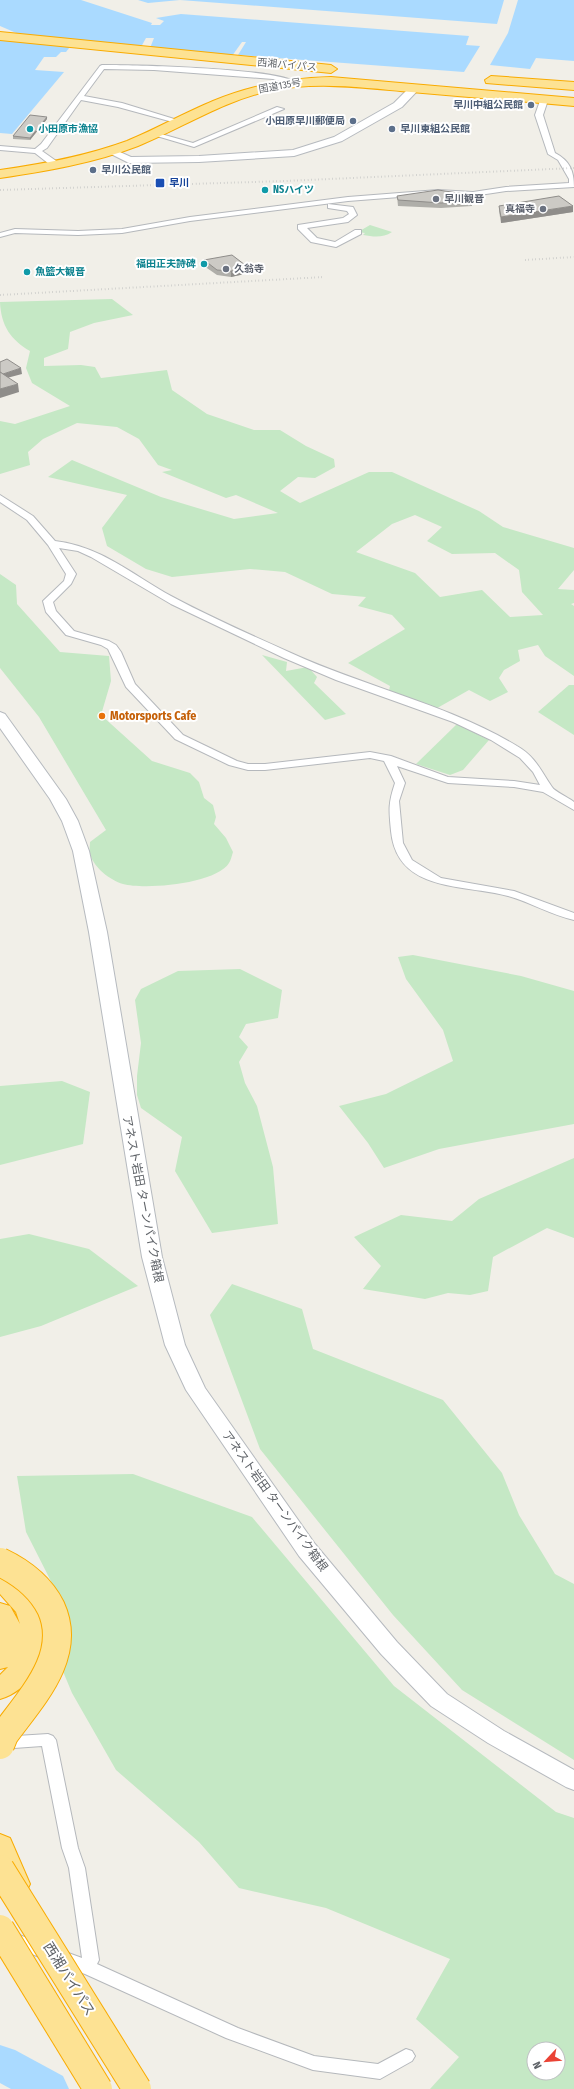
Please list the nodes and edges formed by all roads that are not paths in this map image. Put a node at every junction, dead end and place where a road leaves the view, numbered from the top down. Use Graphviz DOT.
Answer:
graph roads {
  1 [pos="0,37"];
  2 [pos="422,76"];
  3 [pos="475,80"];
  4 [pos="293,83"];
  5 [pos="574,87"];
  6 [pos="415,88"];
  7 [pos="81,98"];
  8 [pos="544,100"];
  9 [pos="574,102"];
  10 [pos="280,109"];
  11 [pos="180,122"];
  12 [pos="154,134"];
  13 [pos="194,145"];
  14 [pos="0,148"];
  15 [pos="37,151"];
  16 [pos="111,151"];
  17 [pos="195,159"];
  18 [pos="56,165"];
  19 [pos="0,174"];
  20 [pos="574,185"];
  21 [pos="262,209"];
  22 [pos="0,224"];
  23 [pos="15,231"];
  24 [pos="358,232"];
  25 [pos="0,235"];
  26 [pos="0,498"];
  27 [pos="52,544"];
  28 [pos="0,717"];
  29 [pos="387,758"];
  30 [pos="547,789"];
  31 [pos="574,807"];
  32 [pos="574,917"];
  33 [pos="0,1562"];
  34 [pos="0,1580"];
  35 [pos="0,1613"];
  36 [pos="12,1654"];
  37 [pos="0,1689"];
  38 [pos="0,1744"];
  39 [pos="574,1781"];
  40 [pos="0,1846"];
  41 [pos="0,1869"];
  42 [pos="24,1905"];
  43 [pos="0,1929"];
  44 [pos="0,1936"];
  45 [pos="85,1966"];
  46 [pos="406,2056"];
  47 [pos="98,2089"];
  48 [pos="137,2089"];
  1 -- 2 [label="highway, 西湘バイパス"];
  1 -- 5 [label="highway, 西湘バイパス"];
  3 -- 5 [label="highway, 西湘バイパス"];
  4 -- 6 [label="highway, 国道135号"];
  4 -- 7 [label="street"];
  4 -- 11 [label="highway, 国道135号"];
  6 -- 8 [label="highway, 国道135号"];
  6 -- 17 [label="street"];
  7 -- 11 [label="street"];
  7 -- 15 [label="street"];
  8 -- 9 [label="highway, 国道135号"];
  8 -- 20 [label="street"];
  10 -- 13 [label="street"];
  11 -- 12 [label="highway, 国道135号"];
  12 -- 13 [label="street"];
  12 -- 16 [label="highway, 国道135号"];
  13 -- 17 [label="street"];
  14 -- 15 [label="street"];
  15 -- 18 [label="street"];
  16 -- 17 [label="street"];
  16 -- 18 [label="highway, 国道135号"];
  18 -- 19 [label="highway, 国道135号"];
  20 -- 21 [label="street"];
  21 -- 23 [label="street"];
  21 -- 24 [label="street"];
  22 -- 23 [label="street"];
  23 -- 25 [label="street"];
  26 -- 27 [label="street"];
  27 -- 29 [label="street"];
  27 -- 30 [label="street"];
  28 -- 39 [label="street, アネスト岩田 ターンパイク箱根"];
  29 -- 30 [label="street"];
  29 -- 32 [label="street"];
  30 -- 31 [label="street"];
  33 -- 38 [label="highway, bridge"];
  34 -- 36 [label="highway"];
  35 -- 36 [label="highway"];
  36 -- 37 [label="highway"];
  38 -- 45 [label="street"];
  40 -- 42 [label="highway"];
  41 -- 42 [label="highway, 西湘バイパス, bridge"];
  42 -- 48 [label="highway, 西湘バイパス, bridge"];
  43 -- 47 [label="highway, bridge"];
  44 -- 45 [label="street"];
  45 -- 46 [label="street"];
}
